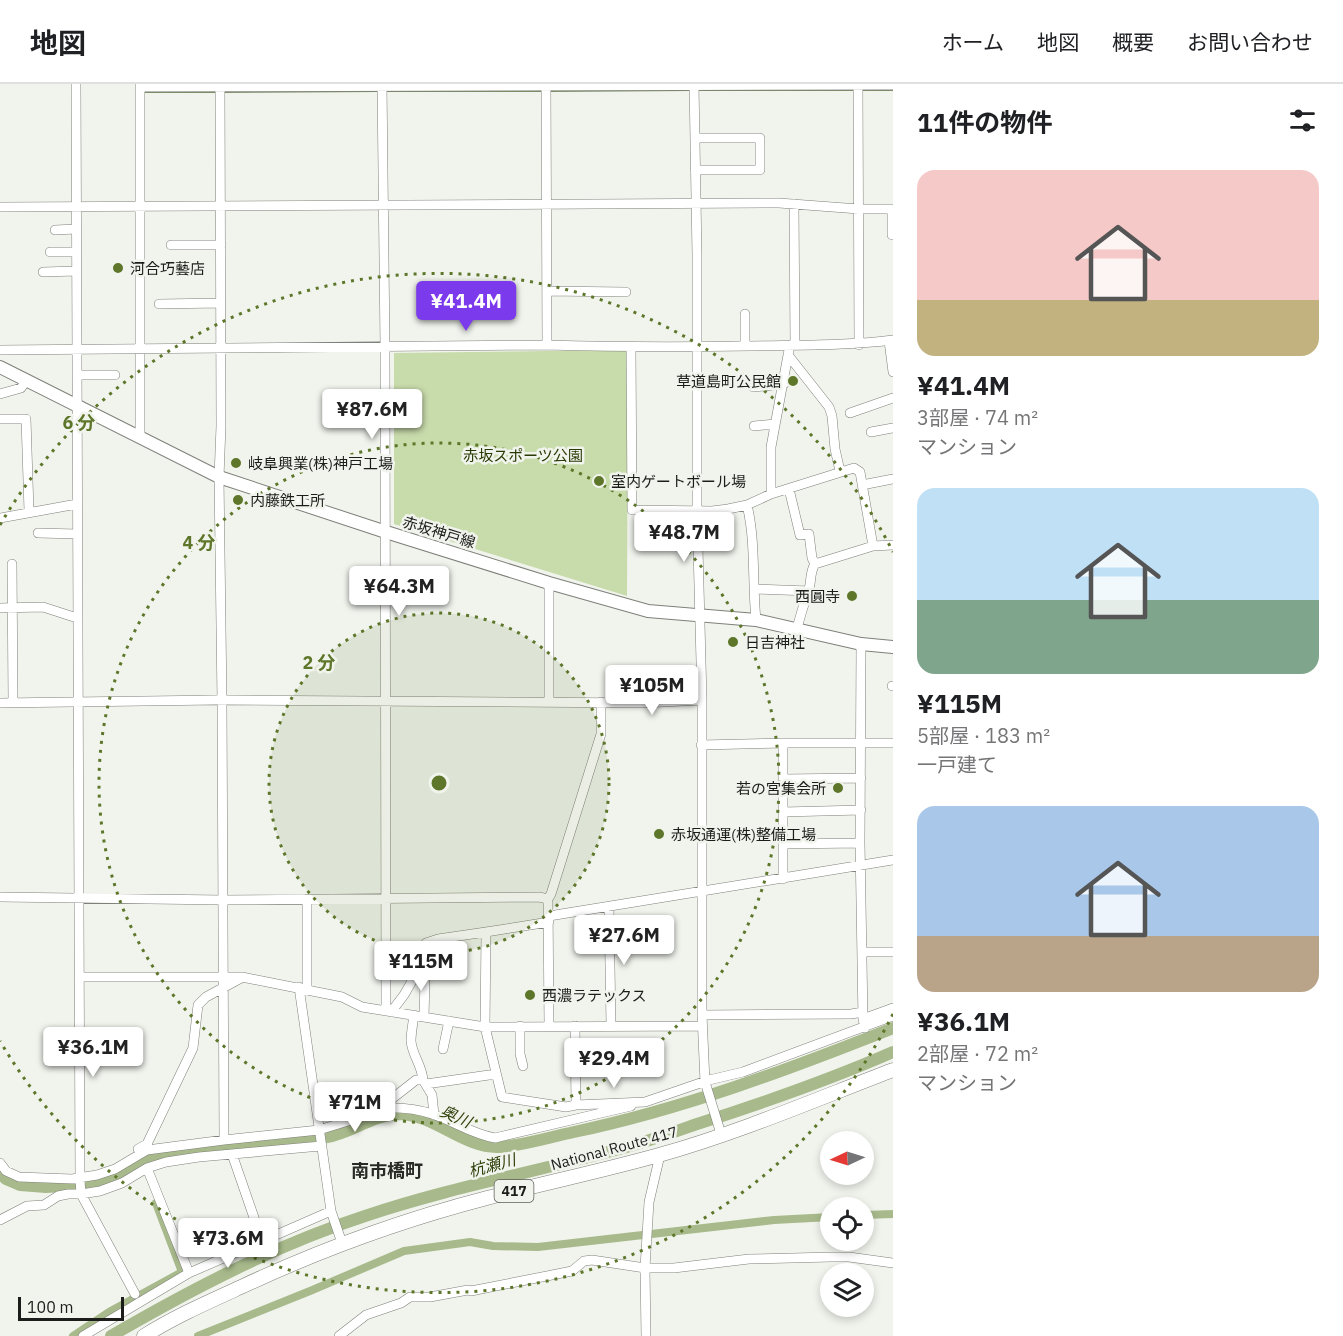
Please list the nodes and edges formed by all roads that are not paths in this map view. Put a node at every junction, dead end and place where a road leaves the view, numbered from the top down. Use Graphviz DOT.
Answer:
graph roads {
  1 [pos="76,84"];
  2 [pos="893,85"];
  3 [pos="140,86"];
  4 [pos="220,88"];
  5 [pos="382,88"];
  6 [pos="546,88"];
  7 [pos="695,88"];
  8 [pos="858,88"];
  9 [pos="695,138"];
  10 [pos="695,170"];
  11 [pos="696,203"];
  12 [pos="547,204"];
  13 [pos="794,204"];
  14 [pos="75,206"];
  15 [pos="140,206"];
  16 [pos="220,206"];
  17 [pos="383,206"];
  18 [pos="0,207"];
  19 [pos="859,209"];
  20 [pos="892,209"];
  21 [pos="76,229"];
  22 [pos="55,230"];
  23 [pos="892,235"];
  24 [pos="171,245"];
  25 [pos="220,245"];
  26 [pos="50,252"];
  27 [pos="76,252"];
  28 [pos="76,271"];
  29 [pos="43,272"];
  30 [pos="548,291"];
  31 [pos="626,292"];
  32 [pos="220,303"];
  33 [pos="159,304"];
  34 [pos="745,314"];
  35 [pos="891,340"];
  36 [pos="548,345"];
  37 [pos="859,345"];
  38 [pos="697,346"];
  39 [pos="745,346"];
  40 [pos="385,347"];
  41 [pos="631,347"];
  42 [pos="76,348"];
  43 [pos="140,348"];
  44 [pos="220,348"];
  45 [pos="791,349"];
  46 [pos="0,350"];
  47 [pos="0,367"];
  48 [pos="893,372"];
  49 [pos="77,375"];
  50 [pos="115,375"];
  51 [pos="26,381"];
  52 [pos="784,384"];
  53 [pos="753,387"];
  54 [pos="0,394"];
  55 [pos="893,398"];
  56 [pos="77,406"];
  57 [pos="850,413"];
  58 [pos="0,419"];
  59 [pos="775,424"];
  60 [pos="754,426"];
  61 [pos="893,428"];
  62 [pos="871,432"];
  63 [pos="140,438"];
  64 [pos="840,471"];
  65 [pos="219,477"];
  66 [pos="893,479"];
  67 [pos="862,485"];
  68 [pos="789,489"];
  69 [pos="771,495"];
  70 [pos="77,504"];
  71 [pos="747,505"];
  72 [pos="697,510"];
  73 [pos="29,511"];
  74 [pos="0,518"];
  75 [pos="386,532"];
  76 [pos="38,534"];
  77 [pos="77,534"];
  78 [pos="893,545"];
  79 [pos="873,546"];
  80 [pos="12,564"];
  81 [pos="815,564"];
  82 [pos="549,583"];
  83 [pos="753,589"];
  84 [pos="809,591"];
  85 [pos="0,608"];
  86 [pos="12,608"];
  87 [pos="699,616"];
  88 [pos="77,618"];
  89 [pos="756,620"];
  90 [pos="797,629"];
  91 [pos="861,644"];
  92 [pos="893,647"];
  93 [pos="702,700"];
  94 [pos="222,701"];
  95 [pos="79,702"];
  96 [pos="386,702"];
  97 [pos="549,702"];
  98 [pos="601,702"];
  99 [pos="0,703"];
  100 [pos="13,703"];
  101 [pos="783,743"];
  102 [pos="860,743"];
  103 [pos="893,743"];
  104 [pos="701,746"];
  105 [pos="783,778"];
  106 [pos="861,778"];
  107 [pos="861,810"];
  108 [pos="783,812"];
  109 [pos="860,843"];
  110 [pos="783,844"];
  111 [pos="893,860"];
  112 [pos="861,866"];
  113 [pos="783,879"];
  114 [pos="702,892"];
  115 [pos="0,897"];
  116 [pos="79,898"];
  117 [pos="387,898"];
  118 [pos="307,899"];
  119 [pos="548,899"];
  120 [pos="223,900"];
  121 [pos="609,907"];
  122 [pos="549,919"];
  123 [pos="486,932"];
  124 [pos="610,937"];
  125 [pos="644,938"];
  126 [pos="862,952"];
  127 [pos="893,952"];
  128 [pos="426,957"];
  129 [pos="79,977"];
  130 [pos="222,977"];
  131 [pos="242,977"];
  132 [pos="223,988"];
  133 [pos="303,988"];
  134 [pos="893,1008"];
  135 [pos="389,1011"];
  136 [pos="702,1015"];
  137 [pos="419,1016"];
  138 [pos="893,1016"];
  139 [pos="864,1019"];
  140 [pos="449,1021"];
  141 [pos="611,1025"];
  142 [pos="520,1026"];
  143 [pos="549,1026"];
  144 [pos="575,1026"];
  145 [pos="702,1026"];
  146 [pos="485,1027"];
  147 [pos="443,1049"];
  148 [pos="523,1066"];
  149 [pos="893,1070"];
  150 [pos="496,1074"];
  151 [pos="425,1082"];
  152 [pos="708,1095"];
  153 [pos="645,1102"];
  154 [pos="576,1105"];
  155 [pos="380,1108"];
  156 [pos="434,1115"];
  157 [pos="319,1131"];
  158 [pos="720,1131"];
  159 [pos="224,1140"];
  160 [pos="321,1146"];
  161 [pos="232,1154"];
  162 [pos="660,1155"];
  163 [pos="136,1156"];
  164 [pos="0,1163"];
  165 [pos="147,1168"];
  166 [pos="80,1179"];
  167 [pos="81,1194"];
  168 [pos="331,1213"];
  169 [pos="0,1220"];
  170 [pos="259,1232"];
  171 [pos="342,1241"];
  172 [pos="893,1263"];
  173 [pos="645,1268"];
  174 [pos="189,1273"];
  175 [pos="135,1294"];
  176 [pos="83,1336"];
  177 [pos="144,1336"];
  178 [pos="339,1336"];
  179 [pos="646,1336"];
  1 -- 14 [label="street"];
  2 -- 8 [label="street"];
  3 -- 4 [label="street"];
  3 -- 15 [label="street"];
  4 -- 5 [label="street"];
  4 -- 16 [label="street"];
  5 -- 6 [label="street"];
  5 -- 17 [label="street"];
  6 -- 7 [label="street"];
  6 -- 12 [label="street"];
  7 -- 8 [label="street"];
  7 -- 9 [label="street"];
  8 -- 19 [label="street"];
  9 -- 10 [label="street"];
  9 -- 10 [label="street"];
  10 -- 11 [label="street"];
  11 -- 12 [label="street"];
  11 -- 13 [label="street"];
  11 -- 38 [label="street"];
  12 -- 17 [label="street"];
  12 -- 30 [label="street"];
  13 -- 19 [label="street"];
  13 -- 45 [label="street"];
  14 -- 15 [label="street"];
  14 -- 18 [label="street"];
  14 -- 21 [label="street"];
  15 -- 16 [label="street"];
  15 -- 43 [label="street"];
  16 -- 17 [label="street"];
  16 -- 25 [label="street"];
  17 -- 40 [label="street"];
  19 -- 20 [label="street"];
  19 -- 37 [label="street"];
  20 -- 23 [label="street"];
  21 -- 22 [label="street"];
  21 -- 27 [label="street"];
  24 -- 25 [label="street"];
  25 -- 32 [label="street"];
  26 -- 27 [label="street"];
  27 -- 28 [label="street"];
  28 -- 29 [label="street"];
  28 -- 42 [label="street"];
  30 -- 31 [label="street"];
  30 -- 36 [label="street"];
  32 -- 33 [label="street"];
  32 -- 44 [label="street"];
  34 -- 39 [label="street"];
  35 -- 37 [label="street"];
  35 -- 48 [label="street"];
  36 -- 40 [label="street"];
  36 -- 41 [label="street"];
  37 -- 45 [label="street"];
  38 -- 39 [label="street"];
  38 -- 41 [label="street"];
  38 -- 72 [label="street"];
  39 -- 45 [label="street"];
  40 -- 44 [label="street"];
  40 -- 75 [label="street"];
  41 -- 72 [label="street"];
  42 -- 43 [label="street"];
  42 -- 46 [label="street"];
  42 -- 49 [label="street"];
  43 -- 44 [label="street"];
  43 -- 63 [label="street"];
  44 -- 65 [label="street"];
  45 -- 52 [label="street"];
  45 -- 64 [label="street"];
  47 -- 51 [label="main road, 赤坂神戸線"];
  49 -- 50 [label="street"];
  49 -- 56 [label="street"];
  51 -- 54 [label="street"];
  51 -- 56 [label="main road, 赤坂神戸線"];
  52 -- 53 [label="street"];
  52 -- 59 [label="street"];
  55 -- 57 [label="street"];
  56 -- 63 [label="main road, 赤坂神戸線"];
  56 -- 70 [label="street"];
  58 -- 73 [label="street"];
  59 -- 60 [label="street"];
  59 -- 69 [label="street"];
  61 -- 62 [label="street"];
  63 -- 65 [label="main road, 赤坂神戸線"];
  64 -- 67 [label="street"];
  64 -- 68 [label="street"];
  65 -- 75 [label="main road, 赤坂神戸線"];
  65 -- 94 [label="street"];
  66 -- 67 [label="street"];
  67 -- 79 [label="street"];
  68 -- 69 [label="street"];
  68 -- 81 [label="street"];
  69 -- 71 [label="street"];
  70 -- 73 [label="street"];
  70 -- 77 [label="street"];
  71 -- 72 [label="street"];
  71 -- 83 [label="street"];
  72 -- 87 [label="street"];
  73 -- 74 [label="street"];
  75 -- 82 [label="main road, 赤坂神戸線"];
  75 -- 96 [label="street"];
  76 -- 77 [label="street"];
  77 -- 88 [label="street"];
  78 -- 79 [label="street"];
  79 -- 81 [label="street"];
  80 -- 86 [label="street"];
  81 -- 84 [label="street"];
  82 -- 87 [label="main road, 赤坂神戸線"];
  82 -- 97 [label="street"];
  83 -- 84 [label="street"];
  83 -- 89 [label="street"];
  84 -- 90 [label="street"];
  85 -- 86 [label="street"];
  86 -- 88 [label="street"];
  86 -- 100 [label="street"];
  87 -- 89 [label="main road, 赤坂神戸線"];
  87 -- 93 [label="street"];
  88 -- 95 [label="street"];
  89 -- 90 [label="main road, 赤坂神戸線"];
  90 -- 91 [label="main road, 赤坂神戸線"];
  91 -- 92 [label="main road, 赤坂神戸線"];
  91 -- 102 [label="street"];
  93 -- 98 [label="street"];
  93 -- 104 [label="street"];
  94 -- 95 [label="street"];
  94 -- 96 [label="street"];
  94 -- 120 [label="street"];
  95 -- 100 [label="street"];
  95 -- 116 [label="street"];
  96 -- 97 [label="street"];
  96 -- 117 [label="street"];
  97 -- 98 [label="street"];
  98 -- 119 [label="street"];
  99 -- 100 [label="street"];
  101 -- 102 [label="street"];
  101 -- 104 [label="street"];
  101 -- 105 [label="street"];
  102 -- 103 [label="street"];
  102 -- 106 [label="street"];
  104 -- 114 [label="street"];
  105 -- 106 [label="street"];
  105 -- 108 [label="street"];
  106 -- 107 [label="street"];
  107 -- 108 [label="street"];
  107 -- 109 [label="street"];
  108 -- 110 [label="street"];
  109 -- 110 [label="street"];
  109 -- 112 [label="street"];
  110 -- 113 [label="street"];
  111 -- 112 [label="street"];
  112 -- 113 [label="street"];
  112 -- 126 [label="street"];
  113 -- 114 [label="street"];
  114 -- 121 [label="street"];
  114 -- 136 [label="street"];
  115 -- 116 [label="street"];
  116 -- 120 [label="street"];
  116 -- 129 [label="street"];
  117 -- 118 [label="street"];
  117 -- 119 [label="street"];
  117 -- 135 [label="street"];
  118 -- 120 [label="street"];
  118 -- 133 [label="street"];
  119 -- 122 [label="street"];
  120 -- 130 [label="street"];
  121 -- 122 [label="street"];
  121 -- 124 [label="street"];
  122 -- 123 [label="street"];
  122 -- 143 [label="street"];
  123 -- 128 [label="street"];
  123 -- 146 [label="street"];
  124 -- 125 [label="street"];
  124 -- 141 [label="street"];
  126 -- 127 [label="street"];
  126 -- 139 [label="street"];
  128 -- 135 [label="street"];
  128 -- 137 [label="street"];
  129 -- 130 [label="street"];
  129 -- 166 [label="street"];
  130 -- 131 [label="street"];
  130 -- 132 [label="street"];
  131 -- 132 [label="street"];
  131 -- 133 [label="street"];
  132 -- 159 [label="street"];
  132 -- 163 [label="street"];
  133 -- 135 [label="street"];
  133 -- 157 [label="street"];
  134 -- 139 [label="street"];
  135 -- 137 [label="street"];
  136 -- 139 [label="street"];
  136 -- 145 [label="street"];
  137 -- 140 [label="street"];
  137 -- 151 [label="street"];
  138 -- 139 [label="street"];
  139 -- 152 [label="street"];
  140 -- 146 [label="street"];
  140 -- 147 [label="street"];
  141 -- 144 [label="street"];
  141 -- 145 [label="street"];
  142 -- 143 [label="street"];
  142 -- 146 [label="street"];
  142 -- 148 [label="street"];
  143 -- 144 [label="street"];
  144 -- 154 [label="street"];
  145 -- 152 [label="street"];
  146 -- 150 [label="street"];
  149 -- 158 [label="highway, National Route 417 / 417"];
  150 -- 151 [label="street"];
  150 -- 154 [label="street"];
  151 -- 155 [label="street"];
  151 -- 156 [label="street"];
  152 -- 153 [label="street"];
  152 -- 158 [label="street"];
  153 -- 154 [label="street"];
  153 -- 156 [label="street"];
  155 -- 156 [label="street"];
  155 -- 157 [label="street"];
  157 -- 159 [label="street"];
  157 -- 160 [label="street"];
  158 -- 162 [label="highway, National Route 417 / 417"];
  159 -- 163 [label="street"];
  160 -- 161 [label="street"];
  160 -- 168 [label="street"];
  161 -- 165 [label="street"];
  161 -- 170 [label="street"];
  162 -- 171 [label="highway, National Route 417 / 417"];
  162 -- 173 [label="street"];
  163 -- 166 [label="street"];
  164 -- 166 [label="street"];
  165 -- 167 [label="street"];
  165 -- 174 [label="street"];
  166 -- 167 [label="street"];
  167 -- 169 [label="street"];
  167 -- 175 [label="street"];
  168 -- 171 [label="street"];
  168 -- 174 [label="street"];
  171 -- 177 [label="highway, National Route 417 / 417"];
  172 -- 173 [label="street"];
  173 -- 178 [label="street"];
  173 -- 179 [label="street"];
  174 -- 176 [label="street"];
}
